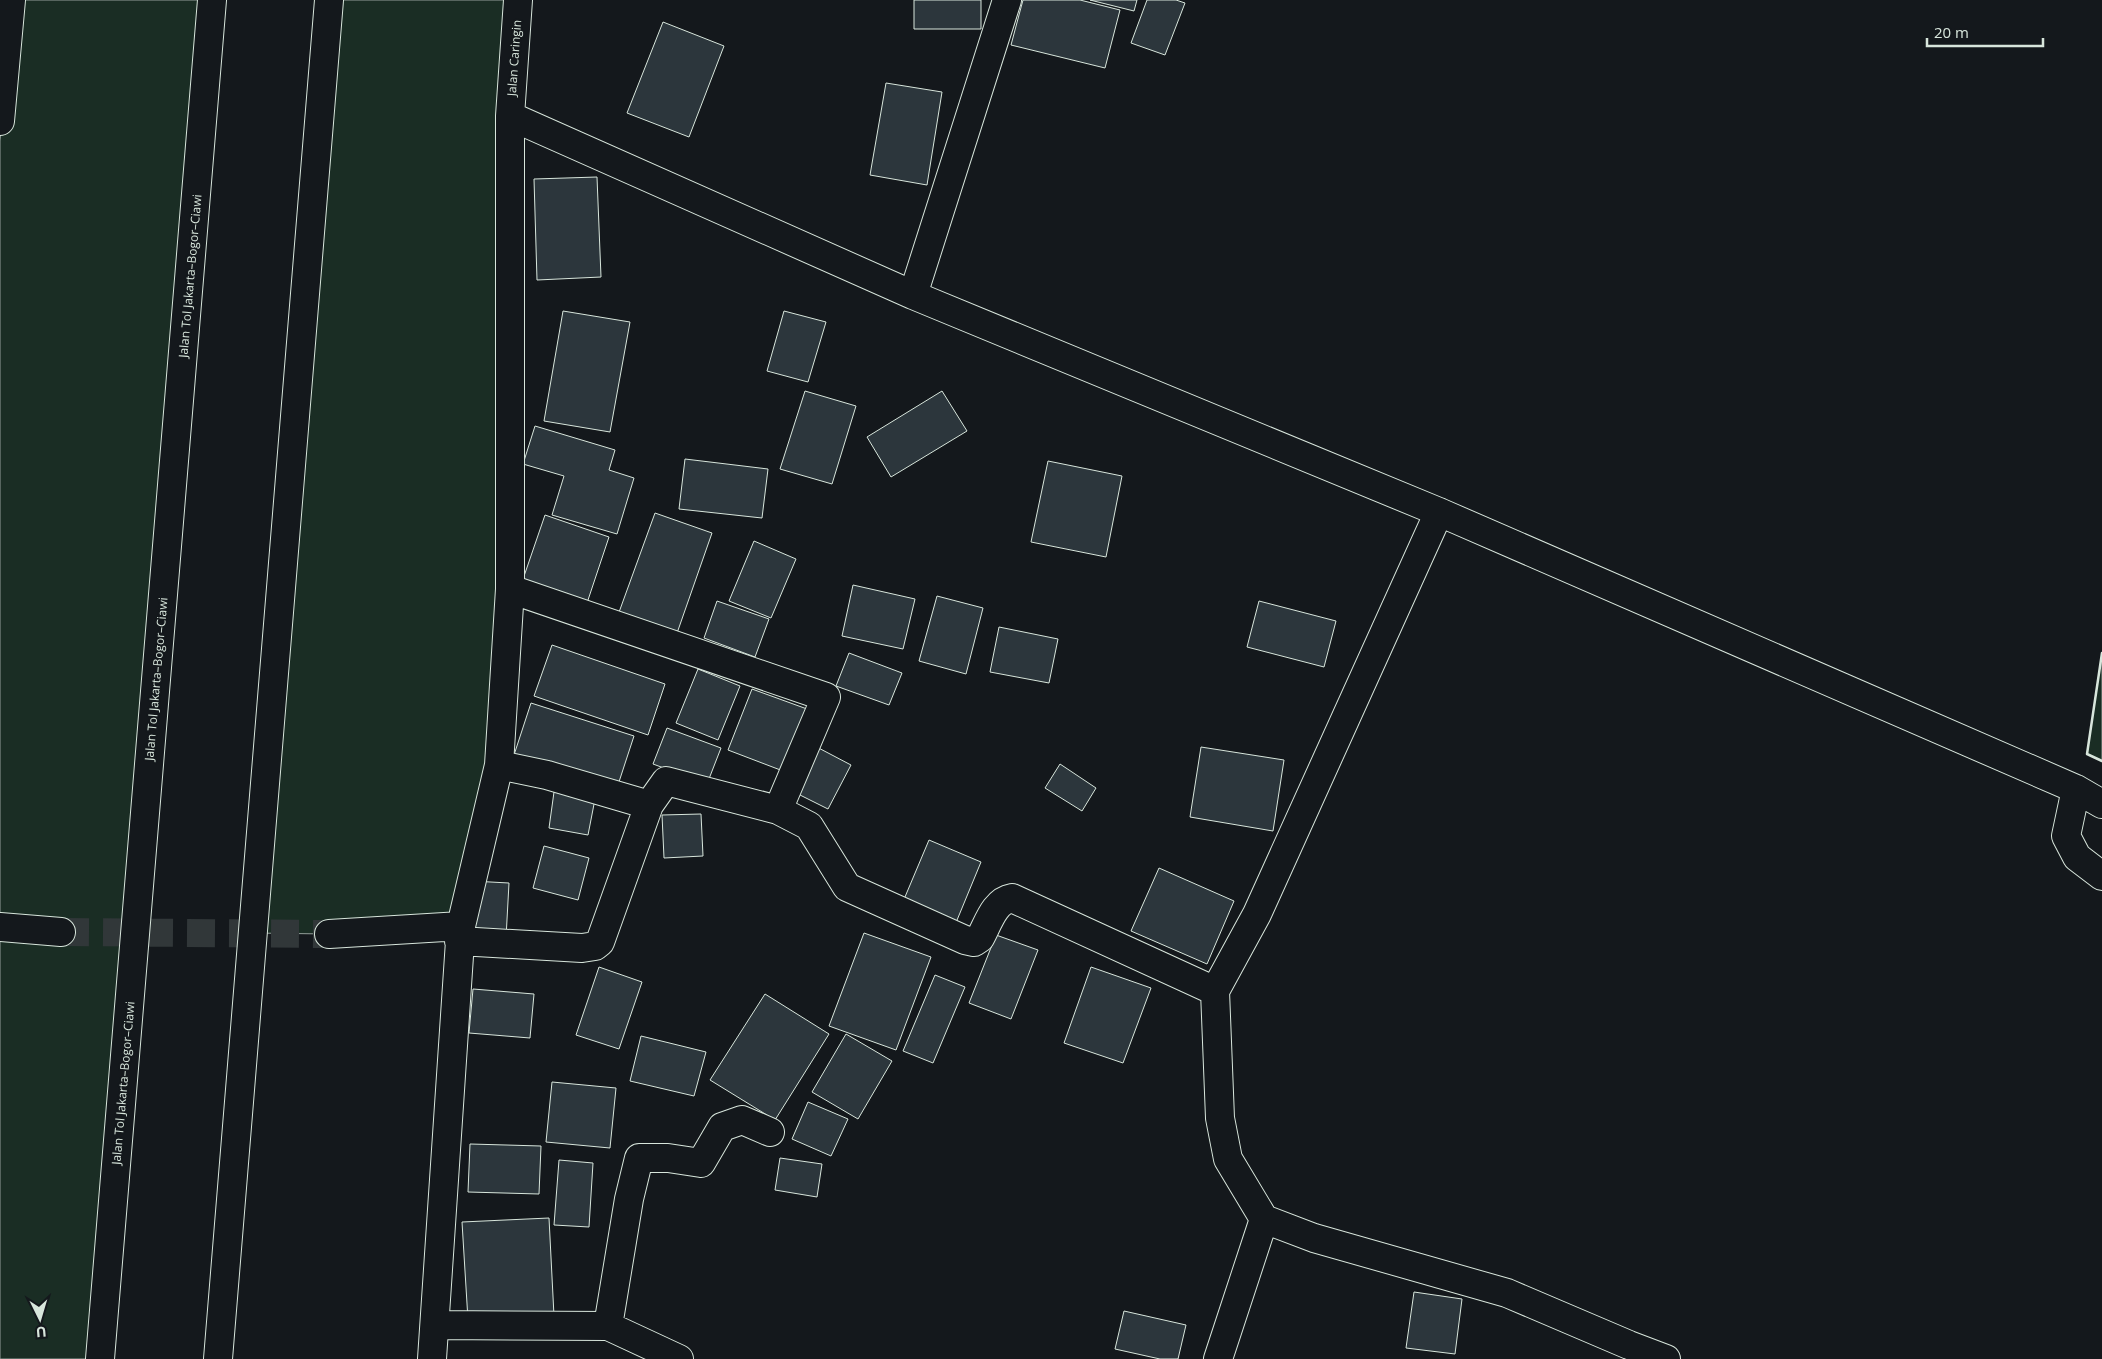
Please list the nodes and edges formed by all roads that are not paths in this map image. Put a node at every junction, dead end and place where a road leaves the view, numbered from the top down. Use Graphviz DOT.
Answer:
graph roads {
  1 [pos="11,0"];
  2 [pos="212,0"];
  3 [pos="329,0"];
  4 [pos="518,0"];
  5 [pos="1008,0"];
  6 [pos="510,116"];
  7 [pos="0,121"];
  8 [pos="913,296"];
  9 [pos="1439,512"];
  10 [pos="510,589"];
  11 [pos="499,765"];
  12 [pos="2076,789"];
  13 [pos="2102,804"];
  14 [pos="649,806"];
  15 [pos="778,810"];
  16 [pos="2102,876"];
  17 [pos="0,927"];
  18 [pos="61,932"];
  19 [pos="329,934"];
  20 [pos="460,934"];
  21 [pos="1215,991"];
  22 [pos="770,1132"];
  23 [pos="1264,1219"];
  24 [pos="435,1325"];
  25 [pos="608,1326"];
  26 [pos="100,1359"];
  27 [pos="218,1359"];
  28 [pos="432,1359"];
  29 [pos="679,1359"];
  30 [pos="1218,1359"];
  31 [pos="1666,1359"];
  1 -- 7 [label="main road"];
  2 -- 26 [label="main road, Jalan Tol Jakarta–Bogor–Ciawi"];
  3 -- 27 [label="main road"];
  4 -- 6 [label="main road, Jalan Caringin"];
  5 -- 8 [label="main road"];
  6 -- 8 [label="main road"];
  6 -- 10 [label="main road, Jalan Caringin"];
  8 -- 9 [label="main road"];
  9 -- 12 [label="main road"];
  9 -- 21 [label="main road"];
  10 -- 11 [label="main road, Jalan Caringin"];
  10 -- 15 [label="main road"];
  11 -- 14 [label="main road"];
  11 -- 20 [label="main road, Jalan Caringin"];
  12 -- 13 [label="main road"];
  12 -- 16 [label="main road"];
  14 -- 15 [label="main road"];
  14 -- 20 [label="main road"];
  15 -- 21 [label="main road"];
  17 -- 18 [label="main road"];
  19 -- 20 [label="main road"];
  20 -- 24 [label="main road, Jalan Caringin"];
  21 -- 23 [label="main road"];
  22 -- 25 [label="main road"];
  23 -- 30 [label="main road"];
  23 -- 31 [label="main road"];
  24 -- 25 [label="main road"];
  24 -- 28 [label="main road, Jalan Caringin"];
  25 -- 29 [label="main road"];
}
